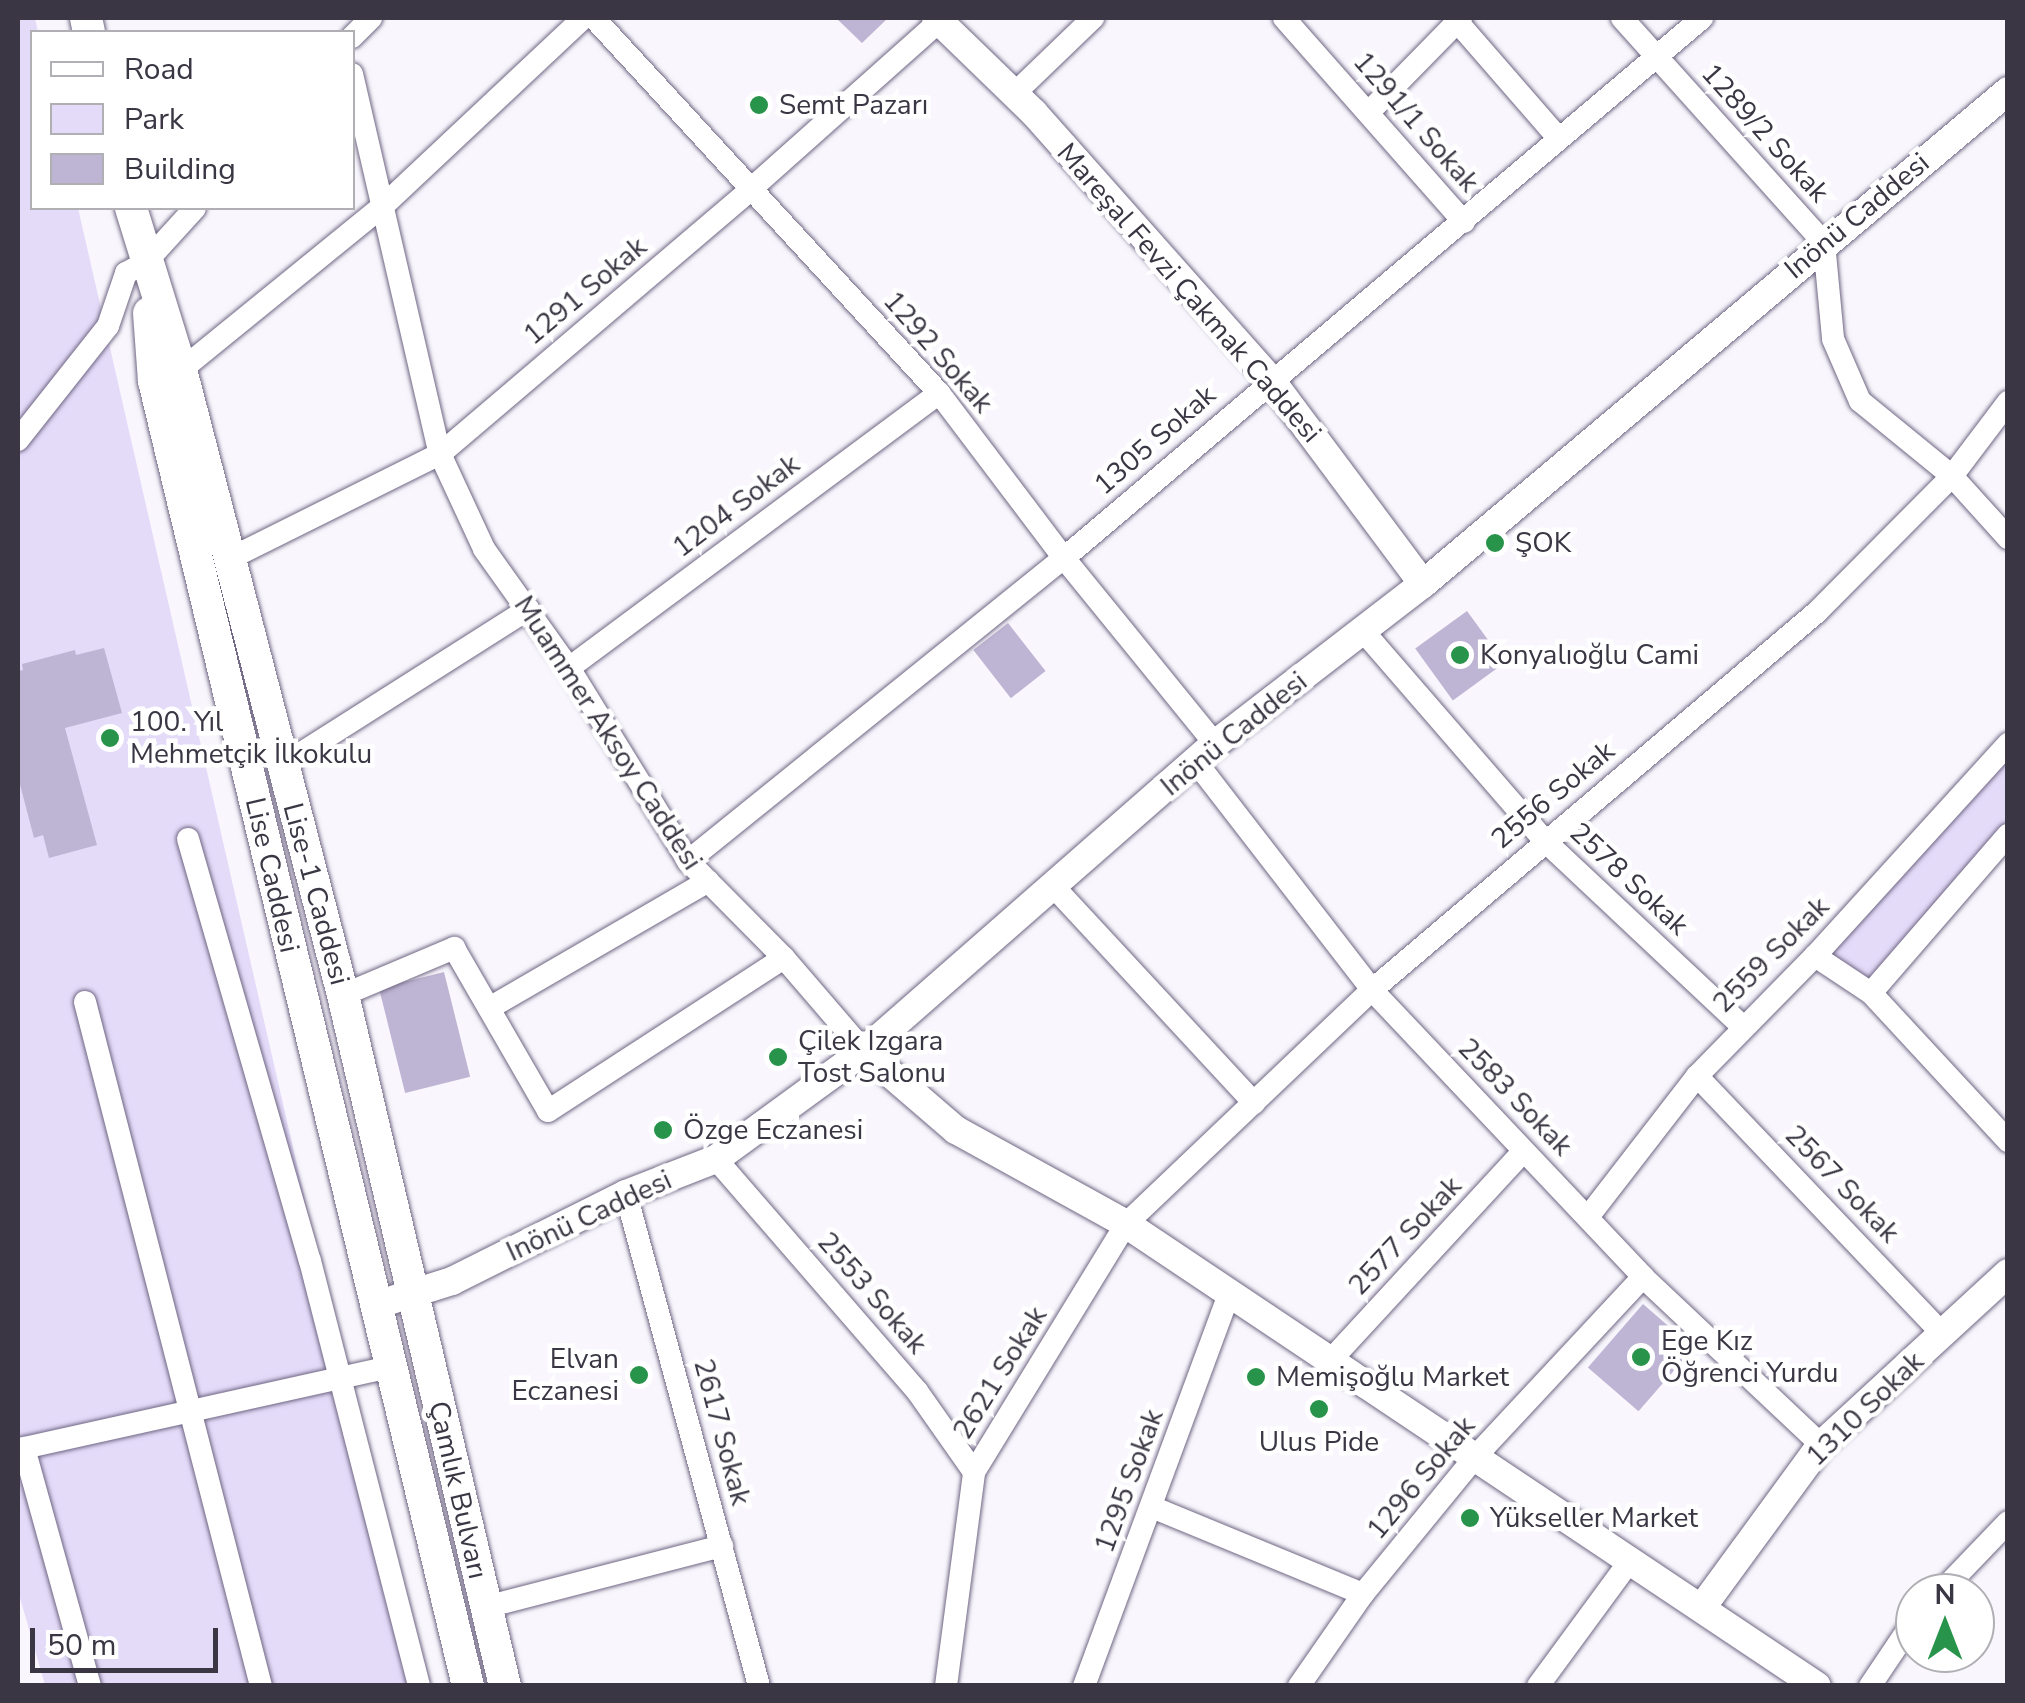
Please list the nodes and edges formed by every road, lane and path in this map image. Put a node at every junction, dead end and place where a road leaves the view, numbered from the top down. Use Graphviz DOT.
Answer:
graph roads {
  1 [pos="583,18"];
  2 [pos="594,18"];
  3 [pos="939,18"];
  4 [pos="1093,18"];
  5 [pos="1284,18"];
  6 [pos="1316,18"];
  7 [pos="1622,18"];
  8 [pos="1702,18"];
  9 [pos="1457,19"];
  10 [pos="1300,36"];
  11 [pos="1656,55"];
  12 [pos="355,87"];
  13 [pos="2008,92"];
  14 [pos="1014,94"];
  15 [pos="1368,113"];
  16 [pos="1560,139"];
  17 [pos="751,189"];
  18 [pos="383,206"];
  19 [pos="132,210"];
  20 [pos="193,210"];
  21 [pos="1464,222"];
  22 [pos="1824,243"];
  23 [pos="145,263"];
  24 [pos="181,370"];
  25 [pos="1270,380"];
  26 [pos="939,393"];
  27 [pos="2008,402"];
  28 [pos="18,440"];
  29 [pos="440,454"];
  30 [pos="1952,476"];
  31 [pos="2008,538"];
  32 [pos="231,558"];
  33 [pos="1064,558"];
  34 [pos="1423,584"];
  35 [pos="528,609"];
  36 [pos="1364,632"];
  37 [pos="568,668"];
  38 [pos="2008,744"];
  39 [pos="1206,753"];
  40 [pos="281,766"];
  41 [pos="188,839"];
  42 [pos="2006,839"];
  43 [pos="1545,841"];
  44 [pos="688,861"];
  45 [pos="708,881"];
  46 [pos="1055,888"];
  47 [pos="1815,956"];
  48 [pos="784,958"];
  49 [pos="1372,990"];
  50 [pos="1872,993"];
  51 [pos="343,995"];
  52 [pos="85,1002"];
  53 [pos="491,1007"];
  54 [pos="1742,1026"];
  55 [pos="864,1051"];
  56 [pos="1697,1076"];
  57 [pos="1254,1103"];
  58 [pos="2008,1141"];
  59 [pos="1524,1151"];
  60 [pos="716,1159"];
  61 [pos="626,1194"];
  62 [pos="1588,1217"];
  63 [pos="1126,1224"];
  64 [pos="2008,1273"];
  65 [pos="1643,1277"];
  66 [pos="410,1295"];
  67 [pos="1228,1297"];
  68 [pos="376,1305"];
  69 [pos="1943,1334"];
  70 [pos="1330,1362"];
  71 [pos="390,1367"];
  72 [pos="338,1378"];
  73 [pos="192,1411"];
  74 [pos="1821,1445"];
  75 [pos="1476,1456"];
  76 [pos="974,1472"];
  77 [pos="1152,1506"];
  78 [pos="2008,1522"];
  79 [pos="722,1546"];
  80 [pos="1628,1562"];
  81 [pos="1959,1573"];
  82 [pos="1363,1594"];
  83 [pos="1703,1606"];
  84 [pos="486,1607"];
  85 [pos="1895,1649"];
  86 [pos="90,1686"];
  87 [pos="261,1686"];
  88 [pos="420,1686"];
  89 [pos="468,1686"];
  90 [pos="505,1686"];
  91 [pos="759,1686"];
  92 [pos="946,1686"];
  93 [pos="1084,1686"];
  94 [pos="1299,1686"];
  95 [pos="1538,1686"];
  96 [pos="1817,1686"];
  97 [pos="1870,1686"];
  1 -- 18 [label="street"];
  2 -- 17 [label="street, 1292 Sokak"];
  3 -- 14 [label="street, Mareşal Fevzi Çakmak Caddesi"];
  3 -- 17 [label="street, 1291 Sokak"];
  4 -- 14 [label="street"];
  5 -- 10 [label="street, 1291/1 Sokak"];
  6 -- 10 [label="street"];
  7 -- 11 [label="street, 1289/2 Sokak"];
  8 -- 11 [label="street, 1305 Sokak"];
  9 -- 15 [label="street"];
  9 -- 16 [label="street"];
  10 -- 15 [label="street, 1291/1 Sokak"];
  11 -- 16 [label="street, 1305 Sokak"];
  11 -- 22 [label="street, 1289/2 Sokak"];
  12 -- 18 [label="street, Muammer Aksoy Caddesi"];
  13 -- 22 [label="street, Inönü Caddesi"];
  14 -- 25 [label="street, Mareşal Fevzi Çakmak Caddesi"];
  15 -- 21 [label="street, 1291/1 Sokak"];
  16 -- 21 [label="street, 1305 Sokak"];
  17 -- 26 [label="street, 1292 Sokak"];
  17 -- 29 [label="street, 1291 Sokak"];
  18 -- 24 [label="street"];
  18 -- 29 [label="street, Muammer Aksoy Caddesi"];
  19 -- 23 [label="main road, Lise-1 Caddesi"];
  20 -- 23 [label="street"];
  21 -- 25 [label="street, 1305 Sokak"];
  22 -- 30 [label="street"];
  22 -- 34 [label="street, Inönü Caddesi"];
  23 -- 24 [label="main road, Lise-1 Caddesi"];
  23 -- 28 [label="street"];
  23 -- 68 [label="main road, Lise Caddesi"];
  24 -- 32 [label="main road, Lise-1 Caddesi"];
  25 -- 33 [label="street, 1305 Sokak"];
  25 -- 34 [label="street, Mareşal Fevzi Çakmak Caddesi"];
  26 -- 33 [label="street, 1292 Sokak"];
  26 -- 37 [label="street, 1204 Sokak"];
  27 -- 30 [label="street, 2556 Sokak"];
  29 -- 32 [label="street, 1291 Sokak"];
  29 -- 35 [label="street, Muammer Aksoy Caddesi"];
  30 -- 31 [label="street"];
  30 -- 43 [label="street, 2556 Sokak"];
  32 -- 40 [label="main road, Lise-1 Caddesi"];
  33 -- 39 [label="street, 1292 Sokak"];
  33 -- 44 [label="street, 1305 Sokak"];
  34 -- 36 [label="street, Inönü Caddesi"];
  35 -- 37 [label="street, Muammer Aksoy Caddesi"];
  35 -- 40 [label="street"];
  36 -- 39 [label="street, Inönü Caddesi"];
  36 -- 43 [label="street, 2578 Sokak"];
  37 -- 44 [label="street, Muammer Aksoy Caddesi"];
  38 -- 47 [label="street, 2559 Sokak"];
  39 -- 46 [label="street, Inönü Caddesi"];
  39 -- 49 [label="street, 2583 Sokak"];
  40 -- 51 [label="main road, Lise-1 Caddesi"];
  41 -- 72 [label="street"];
  42 -- 50 [label="street"];
  43 -- 49 [label="street, 2556 Sokak"];
  43 -- 54 [label="street, 2578 Sokak"];
  44 -- 45 [label="street, Muammer Aksoy Caddesi"];
  45 -- 48 [label="street, Muammer Aksoy Caddesi"];
  45 -- 53 [label="street"];
  46 -- 55 [label="street, Inönü Caddesi"];
  46 -- 57 [label="street"];
  47 -- 50 [label="street"];
  47 -- 54 [label="street, 2559 Sokak"];
  48 -- 53 [label="street"];
  48 -- 55 [label="street, Muammer Aksoy Caddesi"];
  49 -- 57 [label="street, 2556 Sokak"];
  49 -- 59 [label="street, 2583 Sokak"];
  50 -- 58 [label="street"];
  51 -- 53 [label="street"];
  51 -- 66 [label="main road, Lise-1 Caddesi"];
  52 -- 73 [label="street"];
  54 -- 56 [label="street, 2559 Sokak"];
  55 -- 60 [label="street, Inönü Caddesi"];
  55 -- 63 [label="street, Muammer Aksoy Caddesi"];
  56 -- 62 [label="street, 2559 Sokak"];
  56 -- 69 [label="street, 2567 Sokak"];
  57 -- 63 [label="street, 2556 Sokak"];
  59 -- 62 [label="street, 2583 Sokak"];
  59 -- 70 [label="street, 2577 Sokak"];
  60 -- 61 [label="street, Inönü Caddesi"];
  60 -- 76 [label="street, 2553 Sokak"];
  61 -- 66 [label="street, Inönü Caddesi"];
  61 -- 79 [label="street, 2617 Sokak"];
  62 -- 65 [label="street, 2583 Sokak"];
  63 -- 67 [label="street, Muammer Aksoy Caddesi"];
  63 -- 76 [label="street, 2621 Sokak"];
  64 -- 69 [label="street, 1310 Sokak"];
  65 -- 74 [label="street, 2583 Sokak"];
  65 -- 75 [label="street, 1296 Sokak"];
  66 -- 68 [label="street, Inönü Caddesi"];
  66 -- 84 [label="main road, Çamlık Bulvarı"];
  67 -- 70 [label="street, Muammer Aksoy Caddesi"];
  67 -- 77 [label="street, 1295 Sokak"];
  68 -- 71 [label="main road, Lise Caddesi"];
  69 -- 74 [label="street, 1310 Sokak"];
  70 -- 75 [label="street, Muammer Aksoy Caddesi"];
  71 -- 72 [label="street"];
  71 -- 89 [label="main road, Çamlık Bulvarı"];
  72 -- 73 [label="street"];
  72 -- 88 [label="street"];
  73 -- 86 [label="street"];
  73 -- 87 [label="street"];
  74 -- 83 [label="street, 1310 Sokak"];
  75 -- 80 [label="street, Muammer Aksoy Caddesi"];
  75 -- 82 [label="street, 1296 Sokak"];
  76 -- 92 [label="street, 2621 Sokak"];
  77 -- 82 [label="street"];
  77 -- 93 [label="street, 1295 Sokak"];
  78 -- 81 [label="street"];
  79 -- 84 [label="street"];
  79 -- 91 [label="street, 2617 Sokak"];
  80 -- 83 [label="street, Muammer Aksoy Caddesi"];
  80 -- 95 [label="street"];
  82 -- 94 [label="street, 1296 Sokak"];
  83 -- 96 [label="street, Muammer Aksoy Caddesi"];
  84 -- 90 [label="main road, Çamlık Bulvarı"];
  85 -- 97 [label="street"];
}
